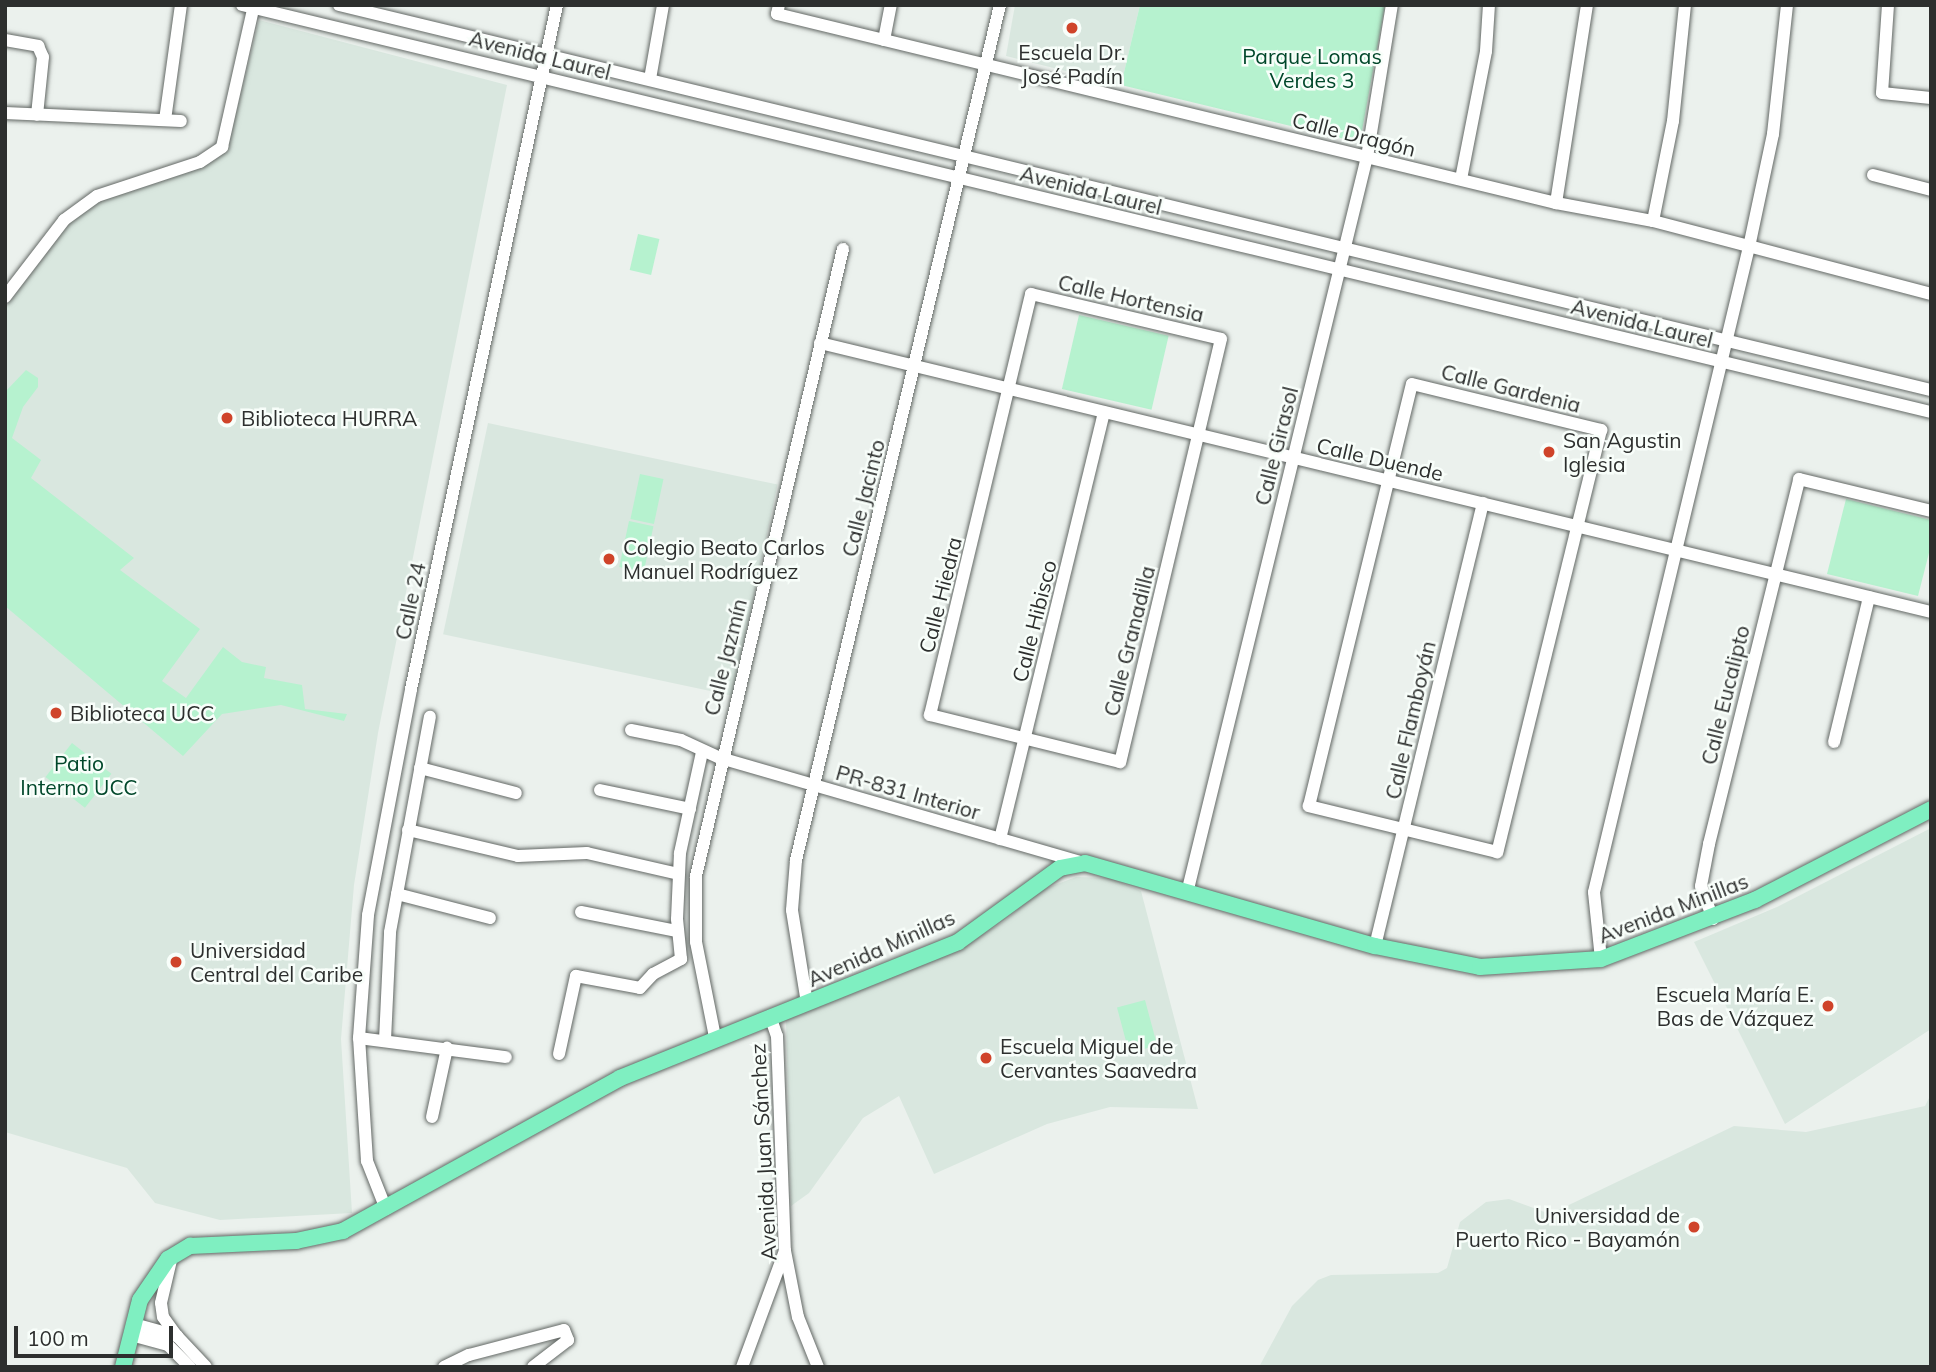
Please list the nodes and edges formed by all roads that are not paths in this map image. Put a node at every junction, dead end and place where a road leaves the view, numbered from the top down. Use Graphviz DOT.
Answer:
graph roads {
  1 [pos="181,5"];
  2 [pos="339,5"];
  3 [pos="557,5"];
  4 [pos="663,5"];
  5 [pos="779,5"];
  6 [pos="891,5"];
  7 [pos="1000,5"];
  8 [pos="1392,5"];
  9 [pos="1489,5"];
  10 [pos="1587,5"];
  11 [pos="1685,5"];
  12 [pos="1787,5"];
  13 [pos="1888,5"];
  14 [pos="250,6"];
  15 [pos="5,40"];
  16 [pos="884,40"];
  17 [pos="548,54"];
  18 [pos="988,65"];
  19 [pos="543,76"];
  20 [pos="650,79"];
  21 [pos="1931,97"];
  22 [pos="5,113"];
  23 [pos="37,115"];
  24 [pos="165,120"];
  25 [pos="181,121"];
  26 [pos="965,155"];
  27 [pos="1367,157"];
  28 [pos="1873,175"];
  29 [pos="960,177"];
  30 [pos="1461,180"];
  31 [pos="1931,190"];
  32 [pos="1556,203"];
  33 [pos="1653,220"];
  34 [pos="1345,247"];
  35 [pos="1749,247"];
  36 [pos="844,249"];
  37 [pos="1340,270"];
  38 [pos="1931,294"];
  39 [pos="5,298"];
  40 [pos="1726,340"];
  41 [pos="820,343"];
  42 [pos="1721,362"];
  43 [pos="915,366"];
  44 [pos="1009,389"];
  45 [pos="1931,390"];
  46 [pos="1104,412"];
  47 [pos="1931,412"];
  48 [pos="1199,435"];
  49 [pos="1294,458"];
  50 [pos="1388,481"];
  51 [pos="1483,503"];
  52 [pos="1931,511"];
  53 [pos="1577,526"];
  54 [pos="1676,550"];
  55 [pos="1774,574"];
  56 [pos="1869,597"];
  57 [pos="1931,612"];
  58 [pos="430,717"];
  59 [pos="631,730"];
  60 [pos="1025,738"];
  61 [pos="1834,742"];
  62 [pos="702,751"];
  63 [pos="720,758"];
  64 [pos="420,768"];
  65 [pos="813,785"];
  66 [pos="600,790"];
  67 [pos="516,793"];
  68 [pos="690,809"];
  69 [pos="1931,810"];
  70 [pos="408,830"];
  71 [pos="1404,830"];
  72 [pos="1000,839"];
  73 [pos="1085,863"];
  74 [pos="679,874"];
  75 [pos="1187,893"];
  76 [pos="397,894"];
  77 [pos="580,912"];
  78 [pos="490,918"];
  79 [pos="1713,919"];
  80 [pos="677,931"];
  81 [pos="1375,946"];
  82 [pos="1601,959"];
  83 [pos="807,1003"];
  84 [pos="770,1016"];
  85 [pos="715,1037"];
  86 [pos="359,1038"];
  87 [pos="385,1040"];
  88 [pos="447,1048"];
  89 [pos="559,1054"];
  90 [pos="506,1057"];
  91 [pos="432,1117"];
  92 [pos="386,1209"];
  93 [pos="785,1251"];
  94 [pos="172,1256"];
  95 [pos="133,1329"];
  96 [pos="541,1334"];
  97 [pos="177,1336"];
  98 [pos="551,1354"];
  99 [pos="123,1367"];
  100 [pos="190,1367"];
  101 [pos="206,1367"];
  102 [pos="444,1367"];
  103 [pos="533,1367"];
  104 [pos="742,1367"];
  105 [pos="818,1367"];
  1 -- 24 [label="street"];
  2 -- 17 [label="street, Avenida Laurel"];
  3 -- 17 [label="street, Calle 24"];
  4 -- 20 [label="street"];
  5 -- 16 [label="street, Calle Dragón"];
  6 -- 16 [label="street"];
  7 -- 18 [label="street, Calle Jacinto"];
  8 -- 27 [label="street, Calle Girasol"];
  9 -- 30 [label="street"];
  10 -- 32 [label="street"];
  11 -- 33 [label="street"];
  12 -- 35 [label="street"];
  13 -- 21 [label="street"];
  14 -- 19 [label="street, Avenida Laurel"];
  14 -- 39 [label="street"];
  15 -- 23 [label="street"];
  16 -- 18 [label="street, Calle Dragón"];
  17 -- 19 [label="street, Calle 24"];
  17 -- 20 [label="street, Avenida Laurel"];
  18 -- 26 [label="street, Calle Jacinto"];
  18 -- 27 [label="street, Calle Dragón"];
  19 -- 29 [label="street, Avenida Laurel"];
  19 -- 86 [label="street, Calle 24"];
  20 -- 26 [label="street, Avenida Laurel"];
  22 -- 23 [label="street"];
  23 -- 24 [label="street"];
  24 -- 25 [label="street"];
  26 -- 29 [label="street, Calle Jacinto"];
  26 -- 34 [label="street, Avenida Laurel"];
  27 -- 30 [label="street, Calle Dragón"];
  27 -- 34 [label="street, Calle Girasol"];
  28 -- 31 [label="street"];
  29 -- 37 [label="street, Avenida Laurel"];
  29 -- 43 [label="street, Calle Jacinto"];
  30 -- 32 [label="street, Calle Dragón"];
  32 -- 33 [label="street, Calle Dragón"];
  33 -- 35 [label="street, Calle Dragón"];
  34 -- 37 [label="street, Calle Girasol"];
  34 -- 40 [label="street, Avenida Laurel"];
  35 -- 38 [label="street, Calle Dragón"];
  35 -- 40 [label="street"];
  36 -- 41 [label="street, Calle Jazmín"];
  37 -- 42 [label="street, Avenida Laurel"];
  37 -- 49 [label="street, Calle Girasol"];
  40 -- 42 [label="street"];
  40 -- 45 [label="street, Avenida Laurel"];
  41 -- 43 [label="street, Calle Duende"];
  41 -- 63 [label="street, Calle Jazmín"];
  42 -- 47 [label="street, Avenida Laurel"];
  42 -- 54 [label="street"];
  43 -- 44 [label="street, Calle Duende"];
  43 -- 65 [label="street, Calle Jacinto"];
  44 -- 46 [label="street, Calle Duende"];
  44 -- 48 [label="street, Calle Hortensia"];
  44 -- 60 [label="street, Calle Hiedra"];
  46 -- 48 [label="street, Calle Duende"];
  46 -- 60 [label="street, Calle Hibisco"];
  48 -- 49 [label="street, Calle Duende"];
  48 -- 60 [label="street, Calle Granadilla"];
  49 -- 50 [label="street, Calle Duende"];
  49 -- 75 [label="street, Calle Girasol"];
  50 -- 51 [label="street, Calle Duende"];
  50 -- 53 [label="street, Calle Gardenia"];
  50 -- 71 [label="street"];
  51 -- 53 [label="street, Calle Duende"];
  51 -- 71 [label="street, Calle Flamboyán"];
  52 -- 55 [label="street, Calle Eucalipto"];
  53 -- 54 [label="street, Calle Duende"];
  53 -- 71 [label="street"];
  54 -- 55 [label="street, Calle Duende"];
  54 -- 82 [label="street"];
  55 -- 56 [label="street, Calle Duende"];
  55 -- 79 [label="street, Calle Eucalipto"];
  56 -- 57 [label="street, Calle Duende"];
  56 -- 61 [label="street"];
  58 -- 64 [label="street"];
  59 -- 62 [label="street, PR-831 Interior"];
  60 -- 72 [label="street, Calle Hibisco"];
  62 -- 63 [label="street, PR-831 Interior"];
  62 -- 68 [label="street"];
  63 -- 65 [label="street, PR-831 Interior"];
  63 -- 85 [label="street, Calle Jazmín"];
  64 -- 67 [label="street"];
  64 -- 70 [label="street"];
  65 -- 72 [label="street, PR-831 Interior"];
  65 -- 83 [label="street, Calle Jacinto"];
  66 -- 68 [label="street"];
  68 -- 74 [label="street"];
  69 -- 79 [label="main road, Avenida Minillas"];
  70 -- 74 [label="street"];
  70 -- 76 [label="street"];
  71 -- 81 [label="street, Calle Flamboyán"];
  72 -- 73 [label="street, PR-831 Interior"];
  73 -- 75 [label="main road, Avenida Minillas"];
  73 -- 83 [label="main road, Avenida Minillas"];
  74 -- 80 [label="street"];
  75 -- 81 [label="main road, Avenida Minillas"];
  76 -- 78 [label="street"];
  76 -- 87 [label="street"];
  77 -- 80 [label="street"];
  79 -- 82 [label="main road, Avenida Minillas"];
  80 -- 89 [label="street"];
  81 -- 82 [label="main road, Avenida Minillas"];
  83 -- 84 [label="main road, Avenida Minillas"];
  84 -- 85 [label="main road, Avenida Minillas"];
  84 -- 93 [label="street, Avenida Juan Sánchez"];
  85 -- 92 [label="main road, Avenida Minillas"];
  86 -- 87 [label="street"];
  86 -- 92 [label="street, Calle 24"];
  87 -- 88 [label="street"];
  88 -- 90 [label="street"];
  88 -- 91 [label="street"];
  92 -- 94 [label="main road, Avenida Minillas"];
  93 -- 104 [label="street"];
  93 -- 105 [label="street, Avenida Juan Sánchez"];
  94 -- 95 [label="main road"];
  94 -- 97 [label="street"];
  95 -- 97 [label="street"];
  95 -- 99 [label="main road"];
  95 -- 100 [label="street"];
  96 -- 98 [label="street"];
  96 -- 98 [label="street"];
  96 -- 102 [label="street"];
  97 -- 101 [label="street"];
  98 -- 103 [label="street"];
}
